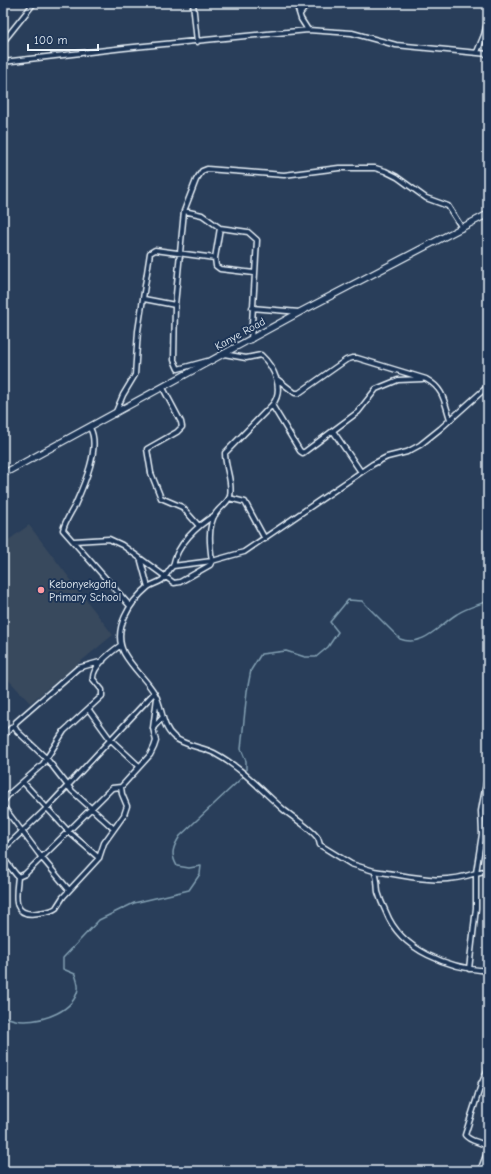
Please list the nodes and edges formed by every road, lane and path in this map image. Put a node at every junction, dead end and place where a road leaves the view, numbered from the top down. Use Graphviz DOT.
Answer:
graph roads {
  1 [pos="34,3"];
  2 [pos="106,3"];
  3 [pos="138,3"];
  4 [pos="193,3"];
  5 [pos="296,3"];
  6 [pos="308,3"];
  7 [pos="300,14"];
  8 [pos="488,21"];
  9 [pos="308,30"];
  10 [pos="3,42"];
  11 [pos="198,42"];
  12 [pos="477,52"];
  13 [pos="488,54"];
  14 [pos="3,62"];
  15 [pos="184,211"];
  16 [pos="488,214"];
  17 [pos="220,228"];
  18 [pos="462,228"];
  19 [pos="180,253"];
  20 [pos="215,258"];
  21 [pos="254,274"];
  22 [pos="144,299"];
  23 [pos="175,305"];
  24 [pos="252,308"];
  25 [pos="300,312"];
  26 [pos="251,340"];
  27 [pos="224,354"];
  28 [pos="213,360"];
  29 [pos="277,378"];
  30 [pos="426,379"];
  31 [pos="488,386"];
  32 [pos="163,388"];
  33 [pos="272,405"];
  34 [pos="115,414"];
  35 [pos="450,419"];
  36 [pos="90,428"];
  37 [pos="333,431"];
  38 [pos="360,472"];
  39 [pos="3,474"];
  40 [pos="229,498"];
  41 [pos="215,514"];
  42 [pos="199,526"];
  43 [pos="265,539"];
  44 [pos="74,541"];
  45 [pos="141,561"];
  46 [pos="212,561"];
  47 [pos="173,566"];
  48 [pos="165,576"];
  49 [pos="148,587"];
  50 [pos="130,606"];
  51 [pos="121,645"];
  52 [pos="103,662"];
  53 [pos="156,695"];
  54 [pos="89,710"];
  55 [pos="162,718"];
  56 [pos="155,726"];
  57 [pos="166,726"];
  58 [pos="14,727"];
  59 [pos="3,736"];
  60 [pos="110,739"];
  61 [pos="47,759"];
  62 [pos="139,766"];
  63 [pos="488,773"];
  64 [pos="23,782"];
  65 [pos="67,785"];
  66 [pos="121,787"];
  67 [pos="3,802"];
  68 [pos="3,806"];
  69 [pos="47,808"];
  70 [pos="92,809"];
  71 [pos="114,828"];
  72 [pos="483,830"];
  73 [pos="22,832"];
  74 [pos="69,832"];
  75 [pos="488,832"];
  76 [pos="3,848"];
  77 [pos="3,858"];
  78 [pos="42,858"];
  79 [pos="100,858"];
  80 [pos="488,870"];
  81 [pos="374,871"];
  82 [pos="476,873"];
  83 [pos="18,877"];
  84 [pos="69,890"];
  85 [pos="469,969"];
  86 [pos="488,971"];
  87 [pos="488,1068"];
  88 [pos="481,1083"];
  89 [pos="488,1088"];
  90 [pos="488,1149"];
  91 [pos="480,1171"];
  1 -- 10 [label="street"];
  2 -- 3 [label="street"];
  4 -- 11 [label="street"];
  5 -- 7 [label="street"];
  6 -- 7 [label="street"];
  7 -- 9 [label="street"];
  8 -- 12 [label="street"];
  9 -- 11 [label="street"];
  9 -- 12 [label="street"];
  11 -- 14 [label="street"];
  12 -- 13 [label="street"];
  15 -- 17 [label="street"];
  15 -- 18 [label="street"];
  15 -- 19 [label="street"];
  16 -- 18 [label="main road, Kanye Road"];
  17 -- 20 [label="street"];
  17 -- 21 [label="street"];
  18 -- 25 [label="main road, Kanye Road"];
  19 -- 20 [label="street"];
  19 -- 22 [label="street"];
  19 -- 23 [label="street"];
  20 -- 21 [label="street"];
  21 -- 24 [label="street"];
  22 -- 23 [label="street"];
  22 -- 34 [label="street"];
  23 -- 28 [label="street"];
  24 -- 25 [label="street"];
  24 -- 26 [label="street"];
  25 -- 26 [label="main road, Kanye Road"];
  26 -- 27 [label="main road, Kanye Road"];
  27 -- 28 [label="main road, Kanye Road"];
  27 -- 29 [label="street"];
  28 -- 32 [label="main road, Kanye Road"];
  29 -- 30 [label="street"];
  29 -- 33 [label="street"];
  30 -- 35 [label="street"];
  30 -- 37 [label="street"];
  31 -- 35 [label="street"];
  32 -- 34 [label="main road, Kanye Road"];
  32 -- 42 [label="street"];
  33 -- 37 [label="street"];
  33 -- 40 [label="street"];
  34 -- 36 [label="main road, Kanye Road"];
  35 -- 38 [label="street"];
  36 -- 39 [label="main road, Kanye Road"];
  36 -- 44 [label="street"];
  37 -- 38 [label="street"];
  38 -- 43 [label="street"];
  40 -- 41 [label="street"];
  40 -- 43 [label="street"];
  41 -- 42 [label="street"];
  41 -- 46 [label="street"];
  42 -- 47 [label="street"];
  43 -- 46 [label="street"];
  44 -- 45 [label="street"];
  44 -- 50 [label="street"];
  45 -- 48 [label="street"];
  45 -- 49 [label="street"];
  46 -- 47 [label="street"];
  46 -- 48 [label="street"];
  47 -- 48 [label="street"];
  48 -- 49 [label="street"];
  49 -- 50 [label="street"];
  50 -- 51 [label="street"];
  51 -- 52 [label="street"];
  51 -- 53 [label="street"];
  52 -- 54 [label="street"];
  52 -- 58 [label="street"];
  53 -- 55 [label="street"];
  53 -- 56 [label="street"];
  53 -- 60 [label="street"];
  54 -- 60 [label="street"];
  54 -- 61 [label="street"];
  55 -- 56 [label="street"];
  55 -- 57 [label="street"];
  56 -- 57 [label="street"];
  56 -- 62 [label="street"];
  57 -- 81 [label="street"];
  58 -- 59 [label="street"];
  58 -- 61 [label="street"];
  60 -- 62 [label="street"];
  60 -- 65 [label="street"];
  61 -- 64 [label="street"];
  61 -- 65 [label="street"];
  62 -- 66 [label="street"];
  63 -- 72 [label="street"];
  64 -- 67 [label="street"];
  64 -- 69 [label="street"];
  65 -- 69 [label="street"];
  65 -- 70 [label="street"];
  66 -- 70 [label="street"];
  66 -- 71 [label="street"];
  68 -- 73 [label="street"];
  69 -- 73 [label="street"];
  69 -- 74 [label="street"];
  70 -- 71 [label="street"];
  70 -- 74 [label="street"];
  71 -- 79 [label="street"];
  72 -- 75 [label="street"];
  72 -- 82 [label="street"];
  73 -- 76 [label="street"];
  73 -- 78 [label="street"];
  74 -- 78 [label="street"];
  74 -- 79 [label="street"];
  77 -- 83 [label="street"];
  78 -- 83 [label="street"];
  78 -- 84 [label="street"];
  79 -- 84 [label="street"];
  80 -- 82 [label="street"];
  81 -- 82 [label="street"];
  81 -- 85 [label="street"];
  82 -- 85 [label="street"];
  83 -- 84 [label="street"];
  85 -- 86 [label="street"];
  87 -- 88 [label="street"];
  88 -- 89 [label="street"];
  88 -- 90 [label="street"];
  90 -- 91 [label="street"];
}
